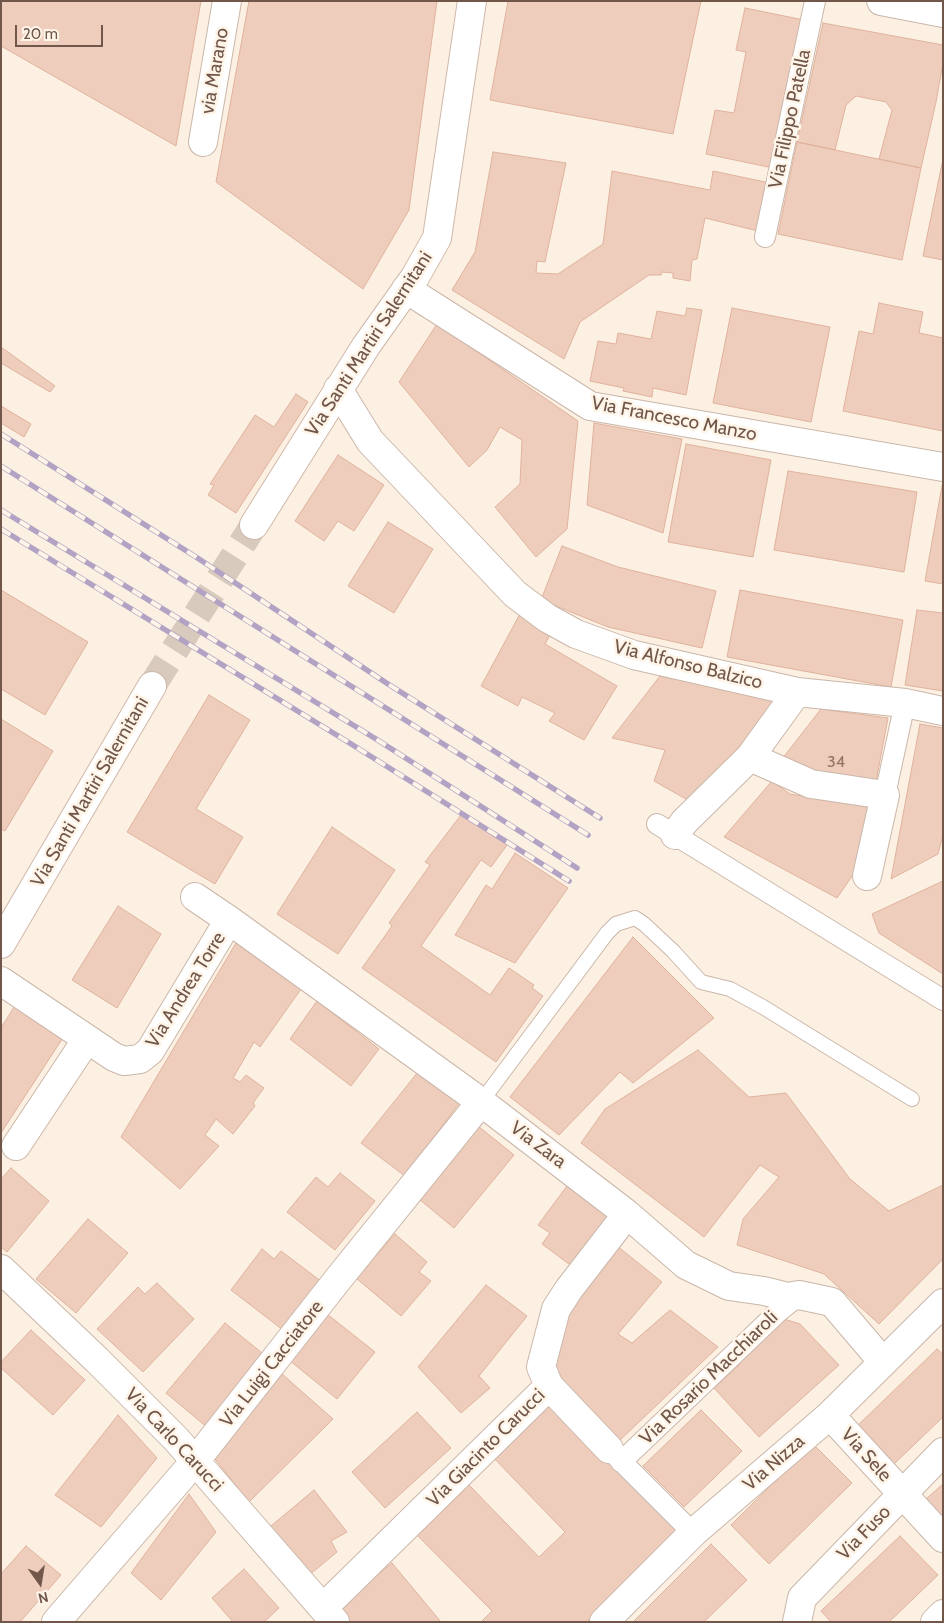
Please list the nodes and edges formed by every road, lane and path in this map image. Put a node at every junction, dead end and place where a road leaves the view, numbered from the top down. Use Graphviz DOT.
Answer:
graph roads {
  1 [pos="227,1"];
  2 [pos="472,1"];
  3 [pos="815,1"];
  4 [pos="880,1"];
  5 [pos="943,13"];
  6 [pos="203,142"];
  7 [pos="765,237"];
  8 [pos="406,289"];
  9 [pos="338,390"];
  10 [pos="943,467"];
  11 [pos="254,526"];
  12 [pos="152,686"];
  13 [pos="797,692"];
  14 [pos="905,704"];
  15 [pos="943,712"];
  16 [pos="750,757"];
  17 [pos="885,795"];
  18 [pos="666,830"];
  19 [pos="867,876"];
  20 [pos="196,897"];
  21 [pos="230,920"];
  22 [pos="1,944"];
  23 [pos="1,981"];
  24 [pos="943,1000"];
  25 [pos="87,1039"];
  26 [pos="912,1098"];
  27 [pos="481,1102"];
  28 [pos="16,1146"];
  29 [pos="627,1214"];
  30 [pos="1,1269"];
  31 [pos="799,1295"];
  32 [pos="943,1303"];
  33 [pos="883,1362"];
  34 [pos="549,1386"];
  35 [pos="830,1415"];
  36 [pos="943,1452"];
  37 [pos="615,1456"];
  38 [pos="196,1460"];
  39 [pos="902,1494"];
  40 [pos="693,1533"];
  41 [pos="943,1538"];
  42 [pos="799,1610"];
  43 [pos="329,1614"];
  44 [pos="943,1614"];
  45 [pos="56,1622"];
  46 [pos="604,1622"];
  47 [pos="934,1622"];
  1 -- 6 [label="street, via Marano"];
  2 -- 8 [label="street, Via Santi Martiri Salernitani"];
  3 -- 7 [label="street, Via Filippo Patella"];
  4 -- 5 [label="street"];
  8 -- 9 [label="street, Via Santi Martiri Salernitani"];
  8 -- 10 [label="street, Via Francesco Manzo"];
  9 -- 11 [label="street, Via Santi Martiri Salernitani"];
  9 -- 13 [label="street, Via Alfonso Balzico"];
  12 -- 22 [label="street, Via Santi Martiri Salernitani"];
  13 -- 14 [label="street, Via Alfonso Balzico"];
  13 -- 16 [label="street"];
  14 -- 15 [label="street, Via Alfonso Balzico"];
  14 -- 17 [label="street"];
  16 -- 17 [label="street"];
  16 -- 18 [label="street"];
  17 -- 19 [label="street"];
  18 -- 24 [label="street"];
  20 -- 21 [label="street, Via Zara"];
  21 -- 25 [label="street, Via Andrea Torre"];
  21 -- 27 [label="street, Via Zara"];
  23 -- 25 [label="street, Via Andrea Torre"];
  25 -- 28 [label="street"];
  26 -- 27 [label="lane"];
  27 -- 29 [label="street, Via Zara"];
  27 -- 38 [label="street, Via Luigi Cacciatore"];
  29 -- 31 [label="street, Via Zara"];
  29 -- 34 [label="street, Via Giacinto Carucci"];
  30 -- 38 [label="street, Via Carlo Carucci"];
  31 -- 33 [label="street, Via Zara"];
  31 -- 37 [label="street, Via Rosario Macchiaroli"];
  32 -- 33 [label="street, Via Nizza"];
  33 -- 35 [label="street, Via Nizza"];
  34 -- 37 [label="street"];
  34 -- 43 [label="street, Via Giacinto Carucci"];
  35 -- 39 [label="street, Via Sele"];
  35 -- 40 [label="street, Via Nizza"];
  36 -- 39 [label="street, Via Fuso"];
  37 -- 40 [label="street"];
  38 -- 43 [label="street, Via Carlo Carucci"];
  38 -- 45 [label="street, Via Luigi Cacciatore"];
  39 -- 41 [label="street, Via Sele"];
  39 -- 42 [label="street, Via Fuso"];
  40 -- 46 [label="street, Via Nizza"];
  44 -- 47 [label="street"];
}
